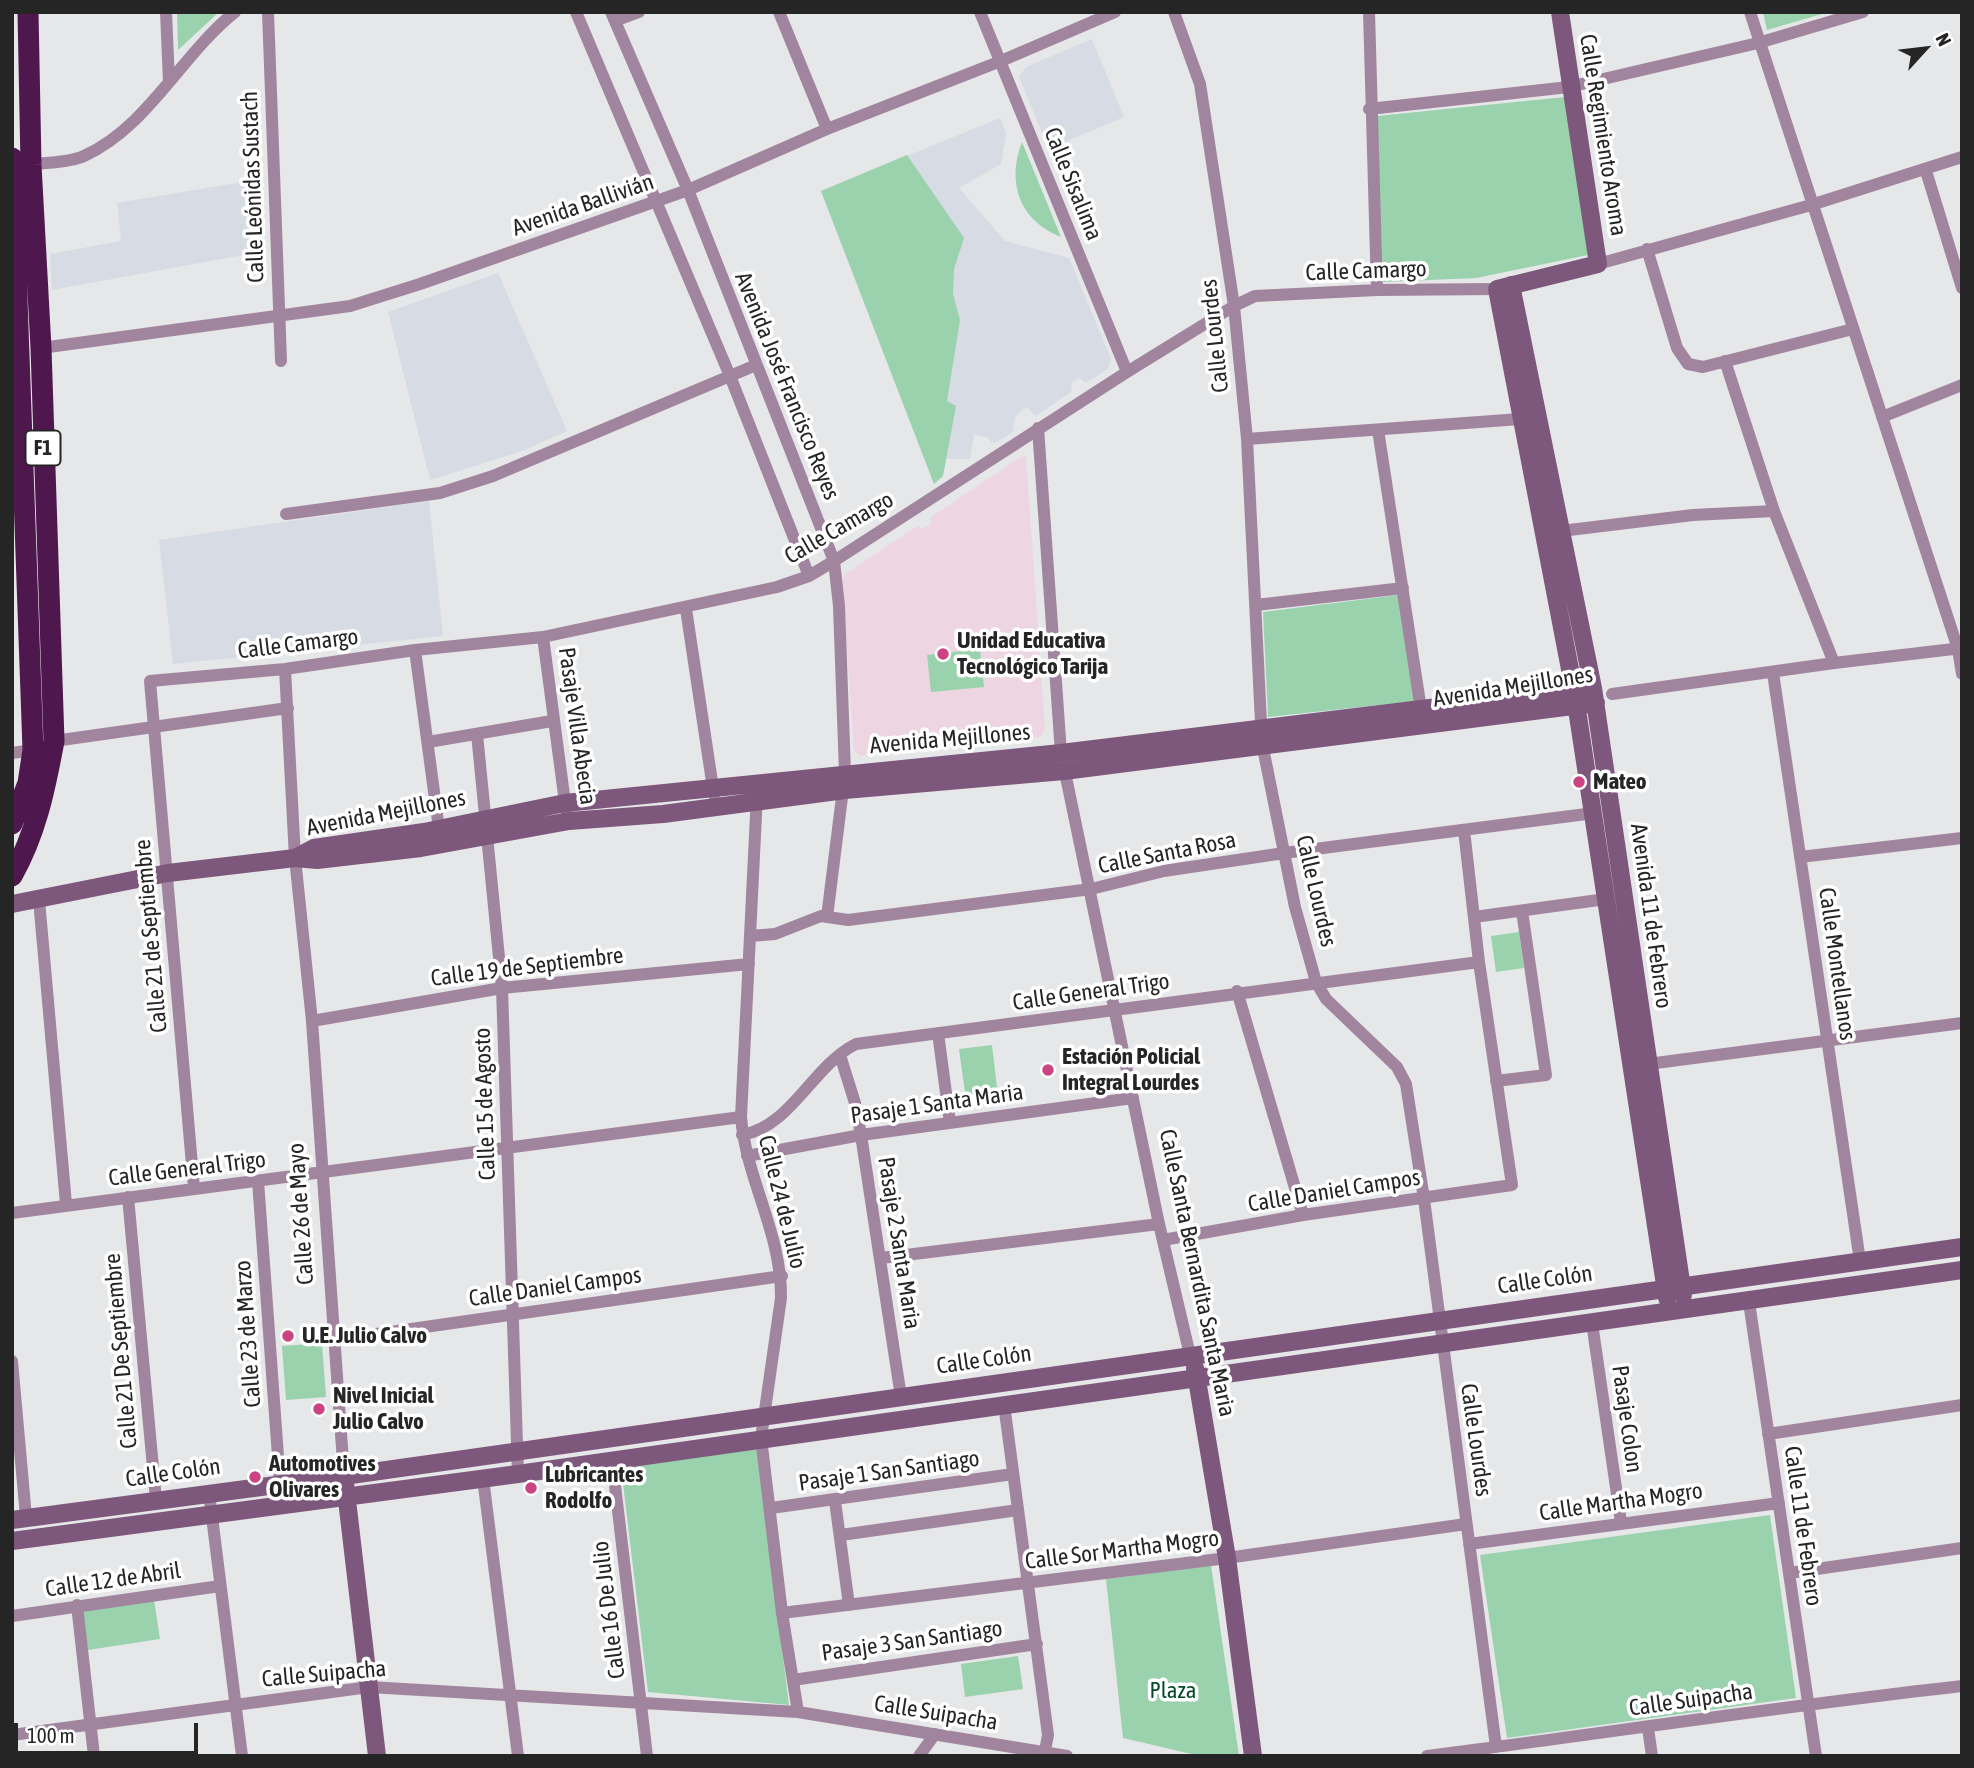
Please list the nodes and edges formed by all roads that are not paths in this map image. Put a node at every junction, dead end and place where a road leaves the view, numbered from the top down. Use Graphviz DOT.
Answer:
graph roads {
  1 [pos="28,12"];
  2 [pos="166,12"];
  3 [pos="235,12"];
  4 [pos="268,12"];
  5 [pos="576,12"];
  6 [pos="639,12"];
  7 [pos="779,12"];
  8 [pos="980,12"];
  9 [pos="1115,12"];
  10 [pos="1174,12"];
  11 [pos="1369,12"];
  12 [pos="1560,12"];
  13 [pos="1750,12"];
  14 [pos="1863,12"];
  15 [pos="613,17"];
  16 [pos="1758,43"];
  17 [pos="1001,61"];
  18 [pos="169,82"];
  19 [pos="1569,87"];
  20 [pos="1370,109"];
  21 [pos="827,129"];
  22 [pos="1962,157"];
  23 [pos="21,161"];
  24 [pos="1926,171"];
  25 [pos="688,190"];
  26 [pos="655,202"];
  27 [pos="1811,205"];
  28 [pos="1647,249"];
  29 [pos="14,262"];
  30 [pos="1598,264"];
  31 [pos="1504,287"];
  32 [pos="1962,289"];
  33 [pos="1377,290"];
  34 [pos="1234,306"];
  35 [pos="279,316"];
  36 [pos="1853,329"];
  37 [pos="41,348"];
  38 [pos="281,361"];
  39 [pos="1725,361"];
  40 [pos="756,365"];
  41 [pos="1127,372"];
  42 [pos="730,376"];
  43 [pos="1962,385"];
  44 [pos="1882,417"];
  45 [pos="1520,419"];
  46 [pos="1038,428"];
  47 [pos="1378,430"];
  48 [pos="26,434"];
  49 [pos="1247,439"];
  50 [pos="1774,511"];
  51 [pos="286,514"];
  52 [pos="1561,531"];
  53 [pos="834,561"];
  54 [pos="809,576"];
  55 [pos="19,584"];
  56 [pos="1403,589"];
  57 [pos="1256,606"];
  58 [pos="686,609"];
  59 [pos="543,637"];
  60 [pos="1960,649"];
  61 [pos="415,650"];
  62 [pos="1834,663"];
  63 [pos="285,669"];
  64 [pos="1773,673"];
  65 [pos="1962,674"];
  66 [pos="150,681"];
  67 [pos="1594,696"];
  68 [pos="1575,698"];
  69 [pos="1422,707"];
  70 [pos="288,708"];
  71 [pos="552,721"];
  72 [pos="152,725"];
  73 [pos="1422,726"];
  74 [pos="477,734"];
  75 [pos="1263,736"];
  76 [pos="54,741"];
  77 [pos="428,742"];
  78 [pos="22,751"];
  79 [pos="1062,762"];
  80 [pos="845,782"];
  81 [pos="713,787"];
  82 [pos="756,792"];
  83 [pos="715,807"];
  84 [pos="567,812"];
  85 [pos="1594,813"];
  86 [pos="12,824"];
  87 [pos="488,826"];
  88 [pos="439,829"];
  89 [pos="1464,830"];
  90 [pos="1962,838"];
  91 [pos="1284,853"];
  92 [pos="1800,857"];
  93 [pos="295,858"];
  94 [pos="167,873"];
  95 [pos="12,876"];
  96 [pos="1091,889"];
  97 [pos="1606,899"];
  98 [pos="40,900"];
  99 [pos="12,904"];
  100 [pos="1522,911"];
  101 [pos="827,917"];
  102 [pos="1474,917"];
  103 [pos="750,936"];
  104 [pos="1479,961"];
  105 [pos="749,964"];
  106 [pos="1316,982"];
  107 [pos="502,988"];
  108 [pos="1237,991"];
  109 [pos="1115,1011"];
  110 [pos="313,1021"];
  111 [pos="1962,1023"];
  112 [pos="938,1033"];
  113 [pos="1827,1040"];
  114 [pos="839,1055"];
  115 [pos="1639,1064"];
  116 [pos="1496,1081"];
  117 [pos="1133,1098"];
  118 [pos="741,1116"];
  119 [pos="950,1123"];
  120 [pos="743,1135"];
  121 [pos="861,1135"];
  122 [pos="506,1145"];
  123 [pos="747,1156"];
  124 [pos="324,1173"];
  125 [pos="258,1181"];
  126 [pos="194,1188"];
  127 [pos="128,1197"];
  128 [pos="1424,1199"];
  129 [pos="66,1204"];
  130 [pos="12,1213"];
  131 [pos="1303,1215"];
  132 [pos="1159,1224"];
  133 [pos="1163,1240"];
  134 [pos="1962,1247"];
  135 [pos="881,1258"];
  136 [pos="1860,1261"];
  137 [pos="1962,1270"];
  138 [pos="782,1276"];
  139 [pos="1673,1286"];
  140 [pos="1749,1302"];
  141 [pos="1687,1308"];
  142 [pos="1668,1310"];
  143 [pos="514,1314"];
  144 [pos="1439,1319"];
  145 [pos="1592,1323"];
  146 [pos="334,1339"];
  147 [pos="1442,1344"];
  148 [pos="1191,1354"];
  149 [pos="12,1362"];
  150 [pos="1198,1376"];
  151 [pos="901,1397"];
  152 [pos="1003,1404"];
  153 [pos="1962,1405"];
  154 [pos="762,1417"];
  155 [pos="1768,1434"];
  156 [pos="761,1438"];
  157 [pos="516,1450"];
  158 [pos="612,1460"];
  159 [pos="518,1474"];
  160 [pos="1013,1474"];
  161 [pos="344,1476"];
  162 [pos="483,1478"];
  163 [pos="280,1484"];
  164 [pos="209,1493"];
  165 [pos="346,1495"];
  166 [pos="156,1500"];
  167 [pos="835,1501"];
  168 [pos="1779,1503"];
  169 [pos="771,1508"];
  170 [pos="1018,1510"];
  171 [pos="212,1513"];
  172 [pos="19,1518"];
  173 [pos="1621,1522"];
  174 [pos="1466,1524"];
  175 [pos="841,1535"];
  176 [pos="12,1541"];
  177 [pos="1469,1544"];
  178 [pos="1962,1548"];
  179 [pos="1227,1558"];
  180 [pos="1789,1573"];
  181 [pos="1028,1583"];
  182 [pos="220,1586"];
  183 [pos="76,1605"];
  184 [pos="849,1605"];
  185 [pos="782,1613"];
  186 [pos="13,1614"];
  187 [pos="1037,1644"];
  188 [pos="793,1680"];
  189 [pos="1962,1686"];
  190 [pos="369,1687"];
  191 [pos="511,1694"];
  192 [pos="641,1702"];
  193 [pos="236,1703"];
  194 [pos="1809,1703"];
  195 [pos="798,1712"];
  196 [pos="92,1724"];
  197 [pos="1648,1728"];
  198 [pos="935,1734"];
  199 [pos="12,1735"];
  200 [pos="1496,1747"];
  201 [pos="1044,1754"];
  202 [pos="94,1756"];
  203 [pos="242,1756"];
  204 [pos="377,1756"];
  205 [pos="518,1756"];
  206 [pos="647,1756"];
  207 [pos="919,1756"];
  208 [pos="1067,1756"];
  209 [pos="1253,1756"];
  210 [pos="1427,1756"];
  211 [pos="1652,1756"];
  212 [pos="1816,1756"];
  1 -- 23 [label="highway, F1"];
  2 -- 18 [label="street"];
  3 -- 18 [label="street"];
  4 -- 35 [label="street, Calle Leónidas Sustach"];
  5 -- 26 [label="street"];
  6 -- 15 [label="street"];
  7 -- 21 [label="street"];
  8 -- 17 [label="street, Calle Sisalima"];
  9 -- 17 [label="street, Avenida Ballivián"];
  10 -- 34 [label="street, Calle Lourdes"];
  11 -- 20 [label="street"];
  12 -- 19 [label="street, Calle Regimiento Aroma"];
  13 -- 16 [label="street"];
  14 -- 16 [label="street"];
  15 -- 25 [label="street, Avenida José Francisco Reyes"];
  16 -- 19 [label="street"];
  16 -- 27 [label="street"];
  17 -- 21 [label="street, Avenida Ballivián"];
  17 -- 41 [label="street, Calle Sisalima"];
  18 -- 23 [label="street"];
  19 -- 20 [label="street"];
  19 -- 30 [label="street, Calle Regimiento Aroma"];
  20 -- 33 [label="street"];
  21 -- 25 [label="street, Avenida Ballivián"];
  22 -- 24 [label="street"];
  23 -- 29 [label="highway, F1"];
  23 -- 37 [label="highway, F1"];
  24 -- 27 [label="street"];
  24 -- 32 [label="street"];
  25 -- 26 [label="street, Avenida Ballivián"];
  25 -- 40 [label="street, Avenida José Francisco Reyes"];
  26 -- 35 [label="street, Avenida Ballivián"];
  26 -- 42 [label="street"];
  27 -- 28 [label="street"];
  27 -- 36 [label="street"];
  28 -- 30 [label="street"];
  28 -- 39 [label="street"];
  29 -- 48 [label="highway, F1"];
  30 -- 31 [label="street"];
  31 -- 33 [label="street, Calle Camargo"];
  31 -- 45 [label="street, Avenida 11 de Febrero"];
  31 -- 52 [label="street, Avenida 11 de Febrero"];
  33 -- 34 [label="street, Calle Camargo"];
  34 -- 41 [label="street, Calle Camargo"];
  34 -- 49 [label="street, Calle Lourdes"];
  35 -- 37 [label="street, Avenida Ballivián"];
  35 -- 38 [label="street, Calle Leónidas Sustach"];
  36 -- 39 [label="street"];
  36 -- 44 [label="street"];
  37 -- 48 [label="highway, F1"];
  39 -- 50 [label="street"];
  40 -- 42 [label="street"];
  40 -- 53 [label="street, Avenida José Francisco Reyes"];
  41 -- 46 [label="street, Calle Camargo"];
  42 -- 51 [label="street"];
  42 -- 54 [label="street"];
  43 -- 44 [label="street"];
  44 -- 60 [label="street"];
  45 -- 47 [label="street"];
  45 -- 68 [label="street, Avenida 11 de Febrero"];
  46 -- 53 [label="street, Calle Camargo"];
  46 -- 79 [label="street, Calle Santa Bernardita Santa Maria"];
  47 -- 49 [label="street"];
  47 -- 56 [label="street"];
  48 -- 55 [label="highway, F1"];
  48 -- 76 [label="highway, F1"];
  49 -- 57 [label="street, Calle Lourdes"];
  50 -- 52 [label="street"];
  50 -- 62 [label="street"];
  52 -- 67 [label="street, Avenida 11 de Febrero"];
  53 -- 54 [label="street, Calle Camargo"];
  53 -- 80 [label="street, Avenida José Francisco Reyes"];
  54 -- 58 [label="street, Calle Camargo"];
  55 -- 78 [label="highway, F1"];
  56 -- 57 [label="street"];
  56 -- 69 [label="street"];
  57 -- 75 [label="street, Calle Lourdes"];
  58 -- 59 [label="street, Calle Camargo"];
  58 -- 81 [label="street"];
  59 -- 61 [label="street, Calle Camargo"];
  59 -- 71 [label="street, Pasaje Villa Abecia"];
  60 -- 62 [label="street, Avenida Mejillones"];
  60 -- 65 [label="street"];
  61 -- 63 [label="street, Calle Camargo"];
  61 -- 77 [label="street"];
  62 -- 64 [label="street, Avenida Mejillones"];
  63 -- 66 [label="street, Calle Camargo"];
  63 -- 70 [label="street, Calle 26 de Mayo"];
  64 -- 67 [label="street, Avenida Mejillones"];
  64 -- 92 [label="street, Calle Montellanos"];
  66 -- 72 [label="street, Calle 21 de Septiembre"];
  67 -- 68 [label="street, Avenida Mejillones"];
  67 -- 115 [label="street, Avenida 11 de Febrero"];
  68 -- 69 [label="street, Avenida Mejillones"];
  68 -- 73 [label="street, Avenida Mejillones"];
  68 -- 85 [label="street, Avenida 11 de Febrero"];
  69 -- 73 [label="street"];
  69 -- 75 [label="street, Avenida Mejillones"];
  70 -- 72 [label="street"];
  70 -- 93 [label="street, Calle 26 de Mayo"];
  71 -- 74 [label="street"];
  71 -- 84 [label="street, Pasaje Villa Abecia"];
  72 -- 76 [label="street"];
  72 -- 94 [label="street, Calle 21 de Septiembre"];
  73 -- 75 [label="street, Avenida Mejillones"];
  74 -- 77 [label="street"];
  74 -- 87 [label="street, Calle 15 de Agosto"];
  75 -- 79 [label="street, Avenida Mejillones"];
  75 -- 91 [label="street, Calle Lourdes"];
  76 -- 95 [label="highway, F1"];
  77 -- 88 [label="street"];
  78 -- 86 [label="highway, F1"];
  79 -- 80 [label="street, Avenida Mejillones"];
  79 -- 96 [label="street, Calle Santa Bernardita Santa Maria"];
  80 -- 82 [label="street, Avenida Mejillones"];
  80 -- 101 [label="street, Avenida José Francisco Reyes"];
  81 -- 82 [label="street, Avenida Mejillones"];
  81 -- 83 [label="street"];
  81 -- 84 [label="street, Avenida Mejillones"];
  82 -- 83 [label="street, Avenida Mejillones"];
  82 -- 103 [label="street, Calle 24 de Julio"];
  83 -- 84 [label="street, Avenida Mejillones"];
  84 -- 87 [label="street, Avenida Mejillones"];
  85 -- 89 [label="street, Calle Santa Rosa"];
  85 -- 97 [label="street, Avenida 11 de Febrero"];
  87 -- 88 [label="street, Avenida Mejillones"];
  87 -- 93 [label="street, Avenida Mejillones"];
  87 -- 107 [label="street, Calle 15 de Agosto"];
  88 -- 93 [label="street, Avenida Mejillones"];
  89 -- 91 [label="street, Calle Santa Rosa"];
  89 -- 102 [label="street"];
  90 -- 92 [label="street"];
  91 -- 96 [label="street, Calle Santa Rosa"];
  91 -- 106 [label="street, Calle Lourdes"];
  92 -- 113 [label="street, Calle Montellanos"];
  93 -- 94 [label="street, Avenida Mejillones"];
  93 -- 110 [label="street, Calle 26 de Mayo"];
  94 -- 98 [label="street, Avenida Mejillones"];
  94 -- 126 [label="street, Calle 21 de Septiembre"];
  96 -- 101 [label="street, Calle Santa Rosa"];
  96 -- 109 [label="street, Calle Santa Bernardita Santa Maria"];
  97 -- 100 [label="street"];
  97 -- 115 [label="street, Avenida 11 de Febrero"];
  98 -- 99 [label="street, Avenida Mejillones"];
  98 -- 129 [label="street"];
  100 -- 102 [label="street"];
  100 -- 116 [label="street"];
  101 -- 103 [label="street, Calle Santa Rosa"];
  102 -- 104 [label="street"];
  103 -- 105 [label="street, Calle 24 de Julio"];
  104 -- 106 [label="street, Calle General Trigo"];
  104 -- 116 [label="street"];
  105 -- 107 [label="street, Calle 19 de Septiembre"];
  105 -- 118 [label="street, Calle 24 de Julio"];
  106 -- 108 [label="street, Calle General Trigo"];
  106 -- 128 [label="street, Calle Lourdes"];
  107 -- 110 [label="street, Calle 19 de Septiembre"];
  107 -- 122 [label="street, Calle 15 de Agosto"];
  108 -- 109 [label="street, Calle General Trigo"];
  108 -- 131 [label="street"];
  109 -- 112 [label="street, Calle General Trigo"];
  109 -- 117 [label="street, Calle Santa Bernardita Santa Maria"];
  110 -- 124 [label="street, Calle 26 de Mayo"];
  111 -- 113 [label="street"];
  112 -- 114 [label="street, Calle General Trigo"];
  112 -- 119 [label="street"];
  113 -- 115 [label="street"];
  113 -- 136 [label="street, Calle Montellanos"];
  114 -- 120 [label="street, Calle General Trigo"];
  114 -- 121 [label="street, Pasaje 2 Santa Maria"];
  115 -- 139 [label="street, Avenida 11 de Febrero"];
  116 -- 128 [label="street, Calle Daniel Campos"];
  117 -- 119 [label="street, Pasaje 1 Santa Maria"];
  117 -- 132 [label="street, Calle Santa Bernardita Santa Maria"];
  118 -- 120 [label="street, Calle 24 de Julio"];
  118 -- 122 [label="street, Calle General Trigo"];
  119 -- 121 [label="street, Pasaje 1 Santa Maria"];
  120 -- 123 [label="street, Calle 24 de Julio"];
  121 -- 123 [label="street, Pasaje 1 Santa Maria"];
  121 -- 135 [label="street, Pasaje 2 Santa Maria"];
  122 -- 124 [label="street, Calle General Trigo"];
  122 -- 143 [label="street, Calle 15 de Agosto"];
  123 -- 138 [label="street, Calle 24 de Julio"];
  124 -- 125 [label="street, Calle General Trigo"];
  124 -- 146 [label="street, Calle 26 de Mayo"];
  125 -- 126 [label="street, Calle General Trigo"];
  125 -- 163 [label="street, Calle 23 de Marzo"];
  126 -- 127 [label="street, Calle General Trigo"];
  127 -- 129 [label="street, Calle General Trigo"];
  127 -- 166 [label="street, Calle 21 De Septiembre"];
  128 -- 131 [label="street, Calle Daniel Campos"];
  128 -- 144 [label="street, Calle Lourdes"];
  129 -- 130 [label="street, Calle General Trigo"];
  131 -- 133 [label="street, Calle Daniel Campos"];
  132 -- 133 [label="street, Calle Santa Bernardita Santa Maria"];
  132 -- 135 [label="street"];
  133 -- 148 [label="street, Calle Santa Bernardita Santa Maria"];
  134 -- 136 [label="street, Calle Colón"];
  135 -- 151 [label="street, Pasaje 2 Santa Maria"];
  136 -- 139 [label="street, Calle Colón"];
  137 -- 140 [label="street, Calle Colón"];
  138 -- 143 [label="street, Calle Daniel Campos"];
  138 -- 154 [label="street, Calle 24 de Julio"];
  139 -- 141 [label="street, Avenida 11 de Febrero"];
  139 -- 142 [label="street"];
  139 -- 144 [label="street, Calle Colón"];
  140 -- 141 [label="street, Calle Colón"];
  140 -- 155 [label="street, Calle 11 de Febrero"];
  141 -- 142 [label="street, Calle Colón"];
  142 -- 145 [label="street, Calle Colón"];
  143 -- 146 [label="street, Calle Daniel Campos"];
  143 -- 157 [label="street, Calle 15 de Agosto"];
  144 -- 147 [label="street, Calle Lourdes"];
  144 -- 148 [label="street, Calle Colón"];
  145 -- 147 [label="street, Calle Colón"];
  145 -- 173 [label="street, Pasaje Colon"];
  146 -- 161 [label="street, Calle 26 de Mayo"];
  147 -- 150 [label="street, Calle Colón"];
  147 -- 174 [label="street, Calle Lourdes"];
  148 -- 150 [label="street, Calle Santa Bernardita Santa Maria"];
  148 -- 151 [label="street, Calle Colón"];
  149 -- 172 [label="street"];
  150 -- 152 [label="street, Calle Colón"];
  150 -- 179 [label="street, Calle Santa Bernardita Santa Maria"];
  151 -- 154 [label="street, Calle Colón"];
  152 -- 156 [label="street, Calle Colón"];
  152 -- 160 [label="street"];
  153 -- 155 [label="street"];
  154 -- 156 [label="street, Calle 24 de Julio"];
  154 -- 157 [label="street, Calle Colón"];
  155 -- 168 [label="street, Calle 11 de Febrero"];
  156 -- 158 [label="street, Calle Colón"];
  156 -- 169 [label="street, Calle 24 de Julio"];
  157 -- 159 [label="street, Calle 15 de Agosto"];
  157 -- 161 [label="street, Calle Colón"];
  158 -- 159 [label="street, Calle Colón"];
  158 -- 192 [label="street, Calle 16 De Julio"];
  159 -- 162 [label="street, Calle Colón"];
  160 -- 167 [label="street, Pasaje 1 San Santiago"];
  160 -- 170 [label="street"];
  161 -- 163 [label="street, Calle Colón"];
  161 -- 165 [label="street, Calle 26 de Mayo"];
  162 -- 165 [label="street, Calle Colón"];
  162 -- 191 [label="street"];
  163 -- 164 [label="street, Calle Colón"];
  164 -- 166 [label="street, Calle Colón"];
  164 -- 171 [label="street"];
  165 -- 171 [label="street, Calle Colón"];
  165 -- 190 [label="street, Calle 26 de Mayo"];
  166 -- 172 [label="street, Calle Colón"];
  167 -- 169 [label="street, Pasaje 1 San Santiago"];
  167 -- 175 [label="street"];
  168 -- 173 [label="street, Calle Martha Mogro"];
  168 -- 180 [label="street, Calle 11 de Febrero"];
  169 -- 185 [label="street, Calle 24 de Julio"];
  170 -- 175 [label="street"];
  170 -- 181 [label="street"];
  171 -- 176 [label="street, Calle Colón"];
  171 -- 182 [label="street"];
  173 -- 177 [label="street, Calle Martha Mogro"];
  174 -- 177 [label="street, Calle Lourdes"];
  174 -- 179 [label="street, Calle Sor Martha Mogro"];
  175 -- 184 [label="street"];
  177 -- 200 [label="street, Calle Lourdes"];
  178 -- 180 [label="street"];
  179 -- 181 [label="street, Calle Sor Martha Mogro"];
  179 -- 209 [label="street, Calle Santa Bernardita Santa Maria"];
  180 -- 194 [label="street, Calle 11 de Febrero"];
  181 -- 184 [label="street, Calle Sor Martha Mogro"];
  181 -- 187 [label="street"];
  182 -- 183 [label="street, Calle 12 de Abril"];
  182 -- 193 [label="street"];
  183 -- 186 [label="street, Calle 12 de Abril"];
  183 -- 196 [label="street"];
  184 -- 185 [label="street, Calle Sor Martha Mogro"];
  185 -- 188 [label="street, Calle 24 de Julio"];
  187 -- 188 [label="street, Pasaje 3 San Santiago"];
  187 -- 201 [label="street"];
  188 -- 195 [label="street, Calle 24 de Julio"];
  189 -- 194 [label="street, Calle Suipacha"];
  190 -- 191 [label="street, Calle Suipacha"];
  190 -- 193 [label="street, Calle Suipacha"];
  190 -- 204 [label="street, Calle 26 de Mayo"];
  191 -- 192 [label="street, Calle Suipacha"];
  191 -- 205 [label="street"];
  192 -- 195 [label="street, Calle Suipacha"];
  192 -- 206 [label="street, Calle 16 De Julio"];
  193 -- 196 [label="street, Calle Suipacha"];
  193 -- 203 [label="street"];
  194 -- 197 [label="street, Calle Suipacha"];
  194 -- 212 [label="street, Calle 11 de Febrero"];
  195 -- 198 [label="street, Calle Suipacha"];
  196 -- 199 [label="street, Calle Suipacha"];
  196 -- 202 [label="street"];
  197 -- 200 [label="street, Calle Suipacha"];
  197 -- 211 [label="street"];
  198 -- 201 [label="street, Calle Suipacha"];
  198 -- 207 [label="street"];
  200 -- 210 [label="street, Calle Suipacha"];
  201 -- 208 [label="street, Calle Suipacha"];
}
